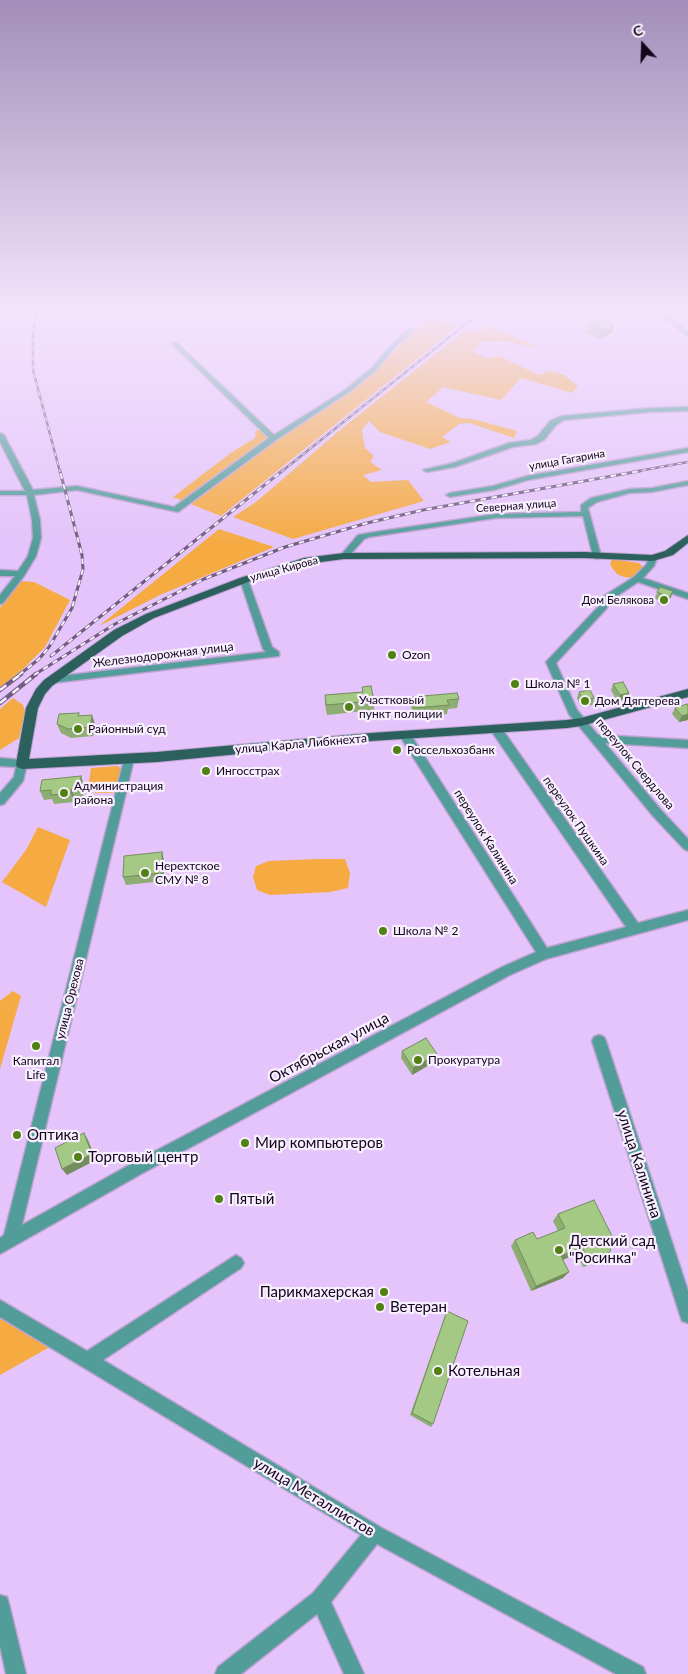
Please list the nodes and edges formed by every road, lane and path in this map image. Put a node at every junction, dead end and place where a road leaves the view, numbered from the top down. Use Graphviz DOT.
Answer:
graph roads {
  1 [pos="222,389"];
  2 [pos="349,389"];
  3 [pos="688,409"];
  4 [pos="0,435"];
  5 [pos="273,438"];
  6 [pos="688,450"];
  7 [pos="427,470"];
  8 [pos="688,483"];
  9 [pos="0,493"];
  10 [pos="30,493"];
  11 [pos="450,495"];
  12 [pos="586,514"];
  13 [pos="688,538"];
  14 [pos="344,556"];
  15 [pos="597,556"];
  16 [pos="654,558"];
  17 [pos="0,573"];
  18 [pos="21,574"];
  19 [pos="637,579"];
  20 [pos="244,580"];
  21 [pos="688,596"];
  22 [pos="0,601"];
  23 [pos="52,680"];
  24 [pos="688,693"];
  25 [pos="581,722"];
  26 [pos="496,729"];
  27 [pos="405,735"];
  28 [pos="597,739"];
  29 [pos="688,744"];
  30 [pos="129,758"];
  31 [pos="0,762"];
  32 [pos="22,764"];
  33 [pos="0,800"];
  34 [pos="688,846"];
  35 [pos="688,915"];
  36 [pos="634,928"];
  37 [pos="544,954"];
  38 [pos="599,1041"];
  39 [pos="6,1243"];
  40 [pos="236,1263"];
  41 [pos="0,1308"];
  42 [pos="688,1315"];
  43 [pos="87,1361"];
  44 [pos="374,1533"];
  45 [pos="320,1600"];
  46 [pos="0,1604"];
  47 [pos="16,1674"];
  48 [pos="226,1674"];
  49 [pos="354,1674"];
  50 [pos="636,1674"];
  1 -- 5 [label="street"];
  2 -- 5 [label="street"];
  3 -- 7 [label="street, улица Гагарина"];
  4 -- 10 [label="street"];
  5 -- 10 [label="street"];
  6 -- 11 [label="street, улица Гагарина"];
  8 -- 12 [label="street"];
  9 -- 10 [label="street"];
  10 -- 18 [label="street"];
  12 -- 14 [label="street, Северная улица"];
  12 -- 15 [label="street"];
  13 -- 16 [label="main road, улица Кирова"];
  14 -- 15 [label="main road, улица Кирова"];
  14 -- 20 [label="main road, улица Кирова"];
  15 -- 16 [label="main road, улица Кирова"];
  16 -- 19 [label="street"];
  17 -- 18 [label="street"];
  18 -- 22 [label="street"];
  19 -- 21 [label="street"];
  19 -- 25 [label="street, переулок Свердлова"];
  20 -- 23 [label="main road, улица Кирова"];
  20 -- 23 [label="street, Железнодорожная улица"];
  23 -- 32 [label="main road, улица Кирова"];
  24 -- 25 [label="main road"];
  25 -- 26 [label="main road, улица Карла Либкнехта"];
  25 -- 28 [label="street, переулок Свердлова"];
  26 -- 27 [label="main road, улица Карла Либкнехта"];
  26 -- 36 [label="street, переулок Пушкина"];
  27 -- 30 [label="main road, улица Карла Либкнехта"];
  27 -- 37 [label="street, переулок Калинина"];
  28 -- 29 [label="street"];
  28 -- 34 [label="street, переулок Свердлова"];
  30 -- 32 [label="main road, улица Карла Либкнехта"];
  30 -- 39 [label="street, улица Орехова"];
  31 -- 32 [label="street"];
  32 -- 33 [label="street"];
  35 -- 36 [label="street, Октябрьская улица"];
  36 -- 37 [label="street, Октябрьская улица"];
  37 -- 39 [label="street, Октябрьская улица"];
  38 -- 42 [label="street, улица Калинина"];
  40 -- 43 [label="street"];
  41 -- 43 [label="street, улица Металлистов"];
  43 -- 44 [label="street, улица Металлистов"];
  44 -- 45 [label="street"];
  44 -- 50 [label="street, улица Металлистов"];
  45 -- 48 [label="street"];
  45 -- 49 [label="street"];
  46 -- 47 [label="street"];
}
